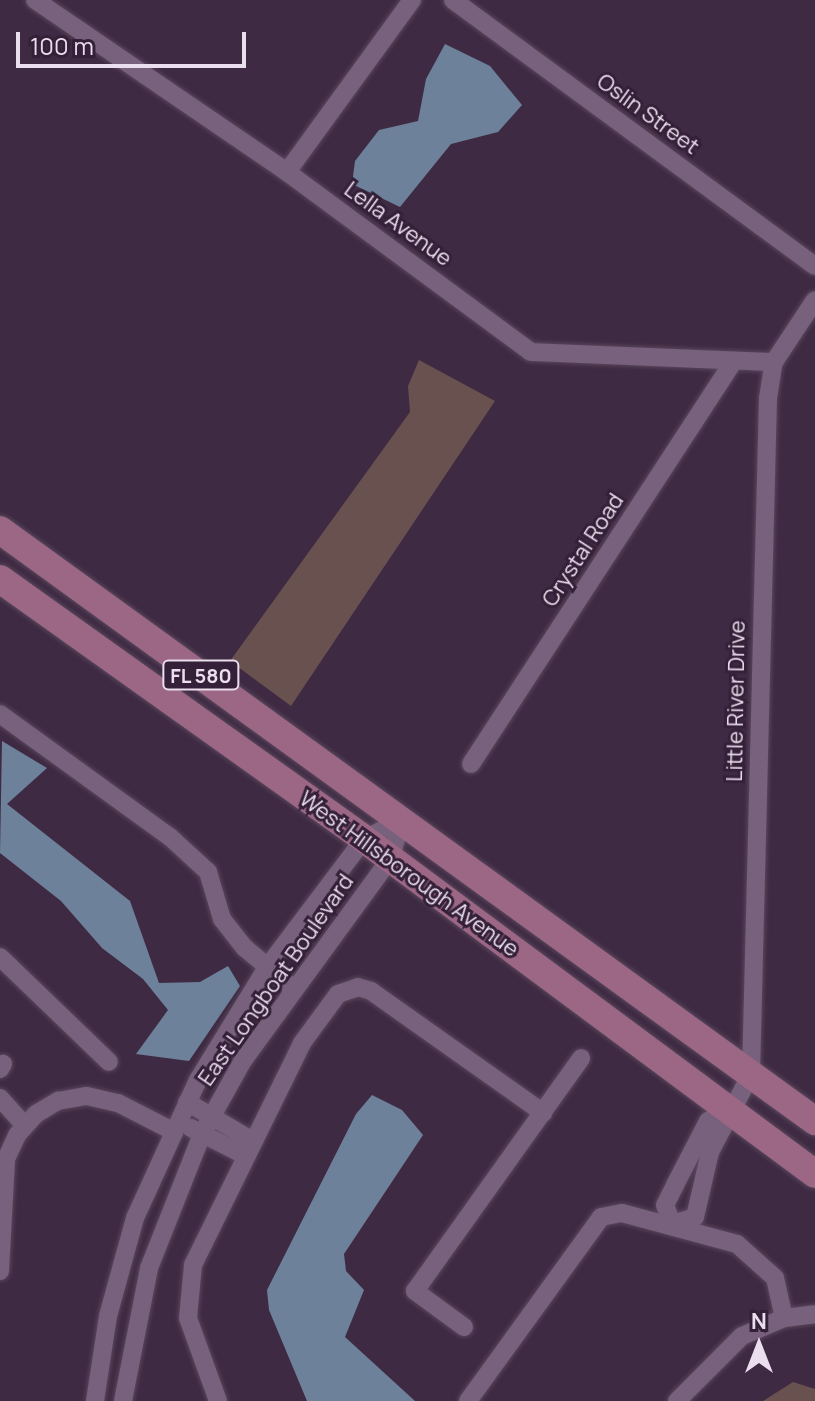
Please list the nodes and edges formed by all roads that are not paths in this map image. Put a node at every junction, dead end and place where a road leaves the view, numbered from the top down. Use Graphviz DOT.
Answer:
graph roads {
  1 [pos="35,0"];
  2 [pos="412,0"];
  3 [pos="453,0"];
  4 [pos="287,172"];
  5 [pos="815,266"];
  6 [pos="815,300"];
  7 [pos="734,361"];
  8 [pos="774,362"];
  9 [pos="0,530"];
  10 [pos="0,552"];
  11 [pos="41,560"];
  12 [pos="0,579"];
  13 [pos="0,714"];
  14 [pos="471,764"];
  15 [pos="402,820"];
  16 [pos="364,839"];
  17 [pos="390,859"];
  18 [pos="0,957"];
  19 [pos="266,969"];
  20 [pos="294,989"];
  21 [pos="581,1058"];
  22 [pos="109,1062"];
  23 [pos="751,1074"];
  24 [pos="0,1098"];
  25 [pos="187,1102"];
  26 [pos="730,1110"];
  27 [pos="543,1113"];
  28 [pos="210,1116"];
  29 [pos="815,1121"];
  30 [pos="24,1125"];
  31 [pos="175,1126"];
  32 [pos="202,1134"];
  33 [pos="247,1148"];
  34 [pos="815,1174"];
  35 [pos="675,1185"];
  36 [pos="700,1195"];
  37 [pos="672,1224"];
  38 [pos="0,1271"];
  39 [pos="815,1314"];
  40 [pos="784,1318"];
  41 [pos="464,1327"];
  42 [pos="95,1401"];
  43 [pos="123,1401"];
  44 [pos="218,1401"];
  45 [pos="468,1401"];
  46 [pos="677,1401"];
  1 -- 4 [label="street, Lella Avenue"];
  2 -- 4 [label="street"];
  3 -- 5 [label="street, Oslin Street"];
  4 -- 7 [label="street, Lella Avenue"];
  6 -- 8 [label="street, Little River Drive"];
  7 -- 8 [label="street, Lella Avenue"];
  7 -- 14 [label="street, Crystal Road"];
  8 -- 23 [label="street, Little River Drive"];
  9 -- 11 [label="main road, West Hillsborough Avenue / FL 580"];
  10 -- 11 [label="main road"];
  11 -- 15 [label="main road, West Hillsborough Avenue / FL 580"];
  12 -- 16 [label="main road, West Hillsborough Avenue / FL 580"];
  13 -- 19 [label="street"];
  15 -- 16 [label="street, East Longboat Boulevard"];
  15 -- 17 [label="street, East Longboat Boulevard"];
  15 -- 23 [label="main road, West Hillsborough Avenue / FL 580"];
  16 -- 17 [label="main road, West Hillsborough Avenue / FL 580"];
  16 -- 19 [label="street, East Longboat Boulevard"];
  17 -- 20 [label="street, East Longboat Boulevard"];
  17 -- 26 [label="main road, West Hillsborough Avenue / FL 580"];
  18 -- 22 [label="street"];
  19 -- 20 [label="street"];
  19 -- 25 [label="street, East Longboat Boulevard"];
  20 -- 28 [label="street, East Longboat Boulevard"];
  21 -- 27 [label="street"];
  23 -- 26 [label="street, Little River Drive"];
  23 -- 29 [label="main road, West Hillsborough Avenue / FL 580"];
  24 -- 30 [label="street"];
  25 -- 28 [label="street"];
  25 -- 31 [label="street, East Longboat Boulevard"];
  26 -- 34 [label="main road, West Hillsborough Avenue / FL 580"];
  26 -- 35 [label="street"];
  26 -- 36 [label="street"];
  27 -- 33 [label="street"];
  27 -- 41 [label="street"];
  28 -- 32 [label="street, East Longboat Boulevard"];
  28 -- 33 [label="street"];
  30 -- 31 [label="street"];
  30 -- 38 [label="street"];
  31 -- 32 [label="street"];
  31 -- 42 [label="street, East Longboat Boulevard"];
  32 -- 33 [label="street"];
  32 -- 43 [label="street, East Longboat Boulevard"];
  33 -- 44 [label="street"];
  35 -- 36 [label="street"];
  35 -- 37 [label="street"];
  36 -- 37 [label="street"];
  37 -- 40 [label="street"];
  37 -- 45 [label="street"];
  39 -- 40 [label="street"];
  40 -- 46 [label="street"];
}
